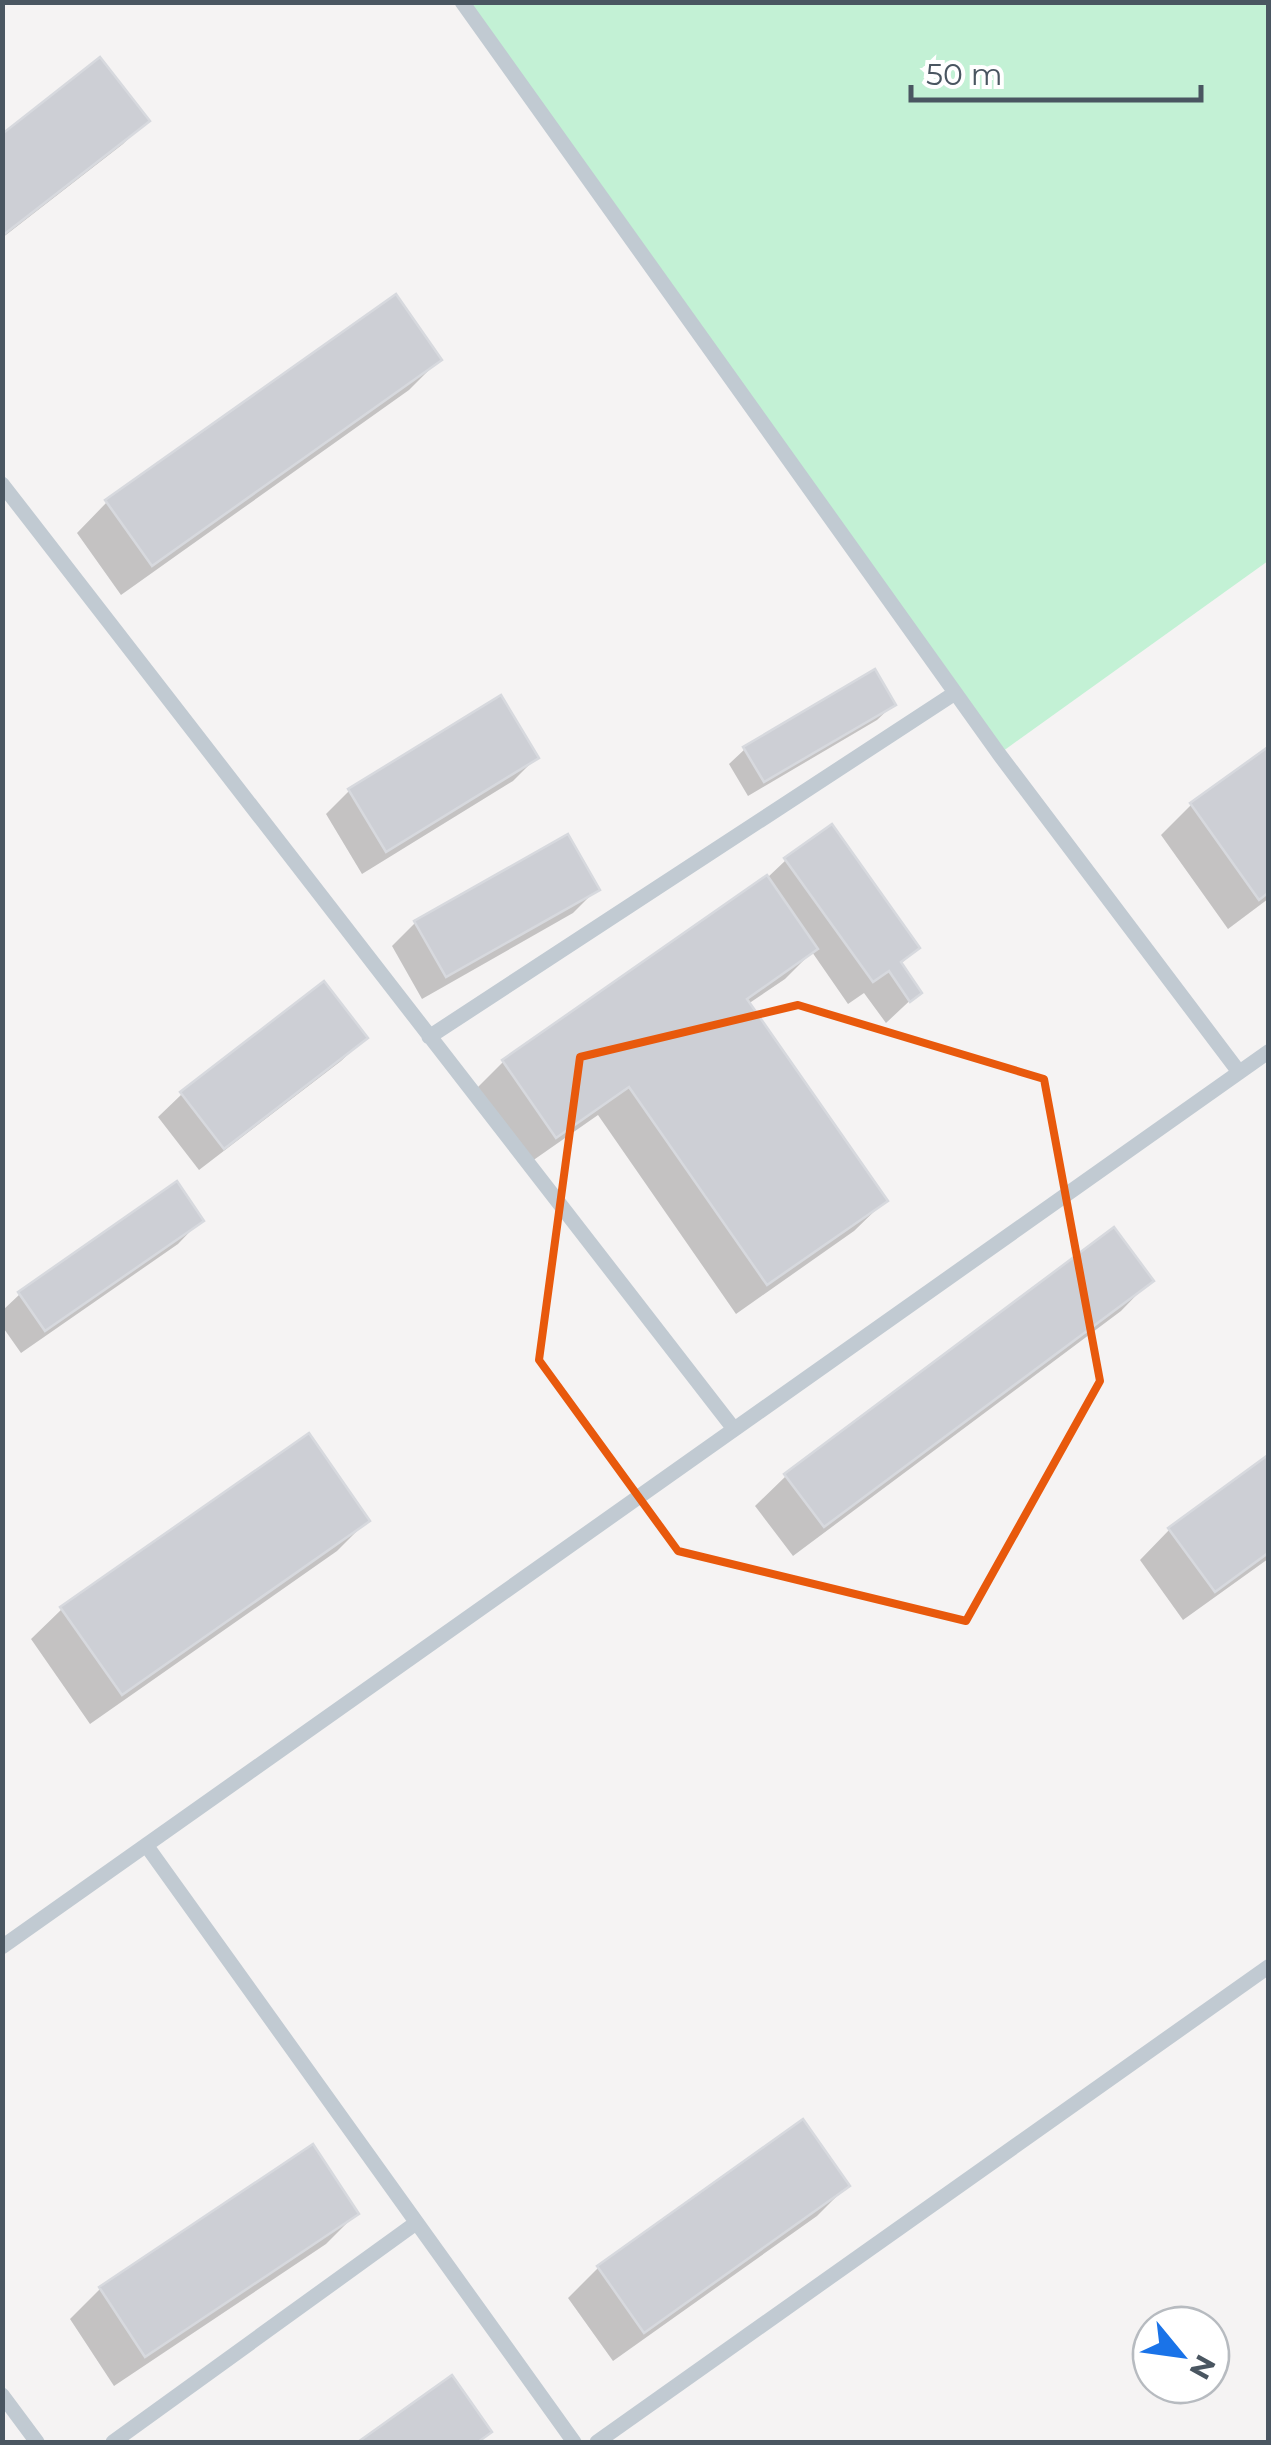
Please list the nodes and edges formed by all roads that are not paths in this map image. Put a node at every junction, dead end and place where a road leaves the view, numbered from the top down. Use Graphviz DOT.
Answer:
graph roads {
  1 [pos="462,2"];
  2 [pos="2,484"];
  3 [pos="955,693"];
  4 [pos="429,1037"];
  5 [pos="1268,1052"];
  6 [pos="1240,1072"];
  7 [pos="734,1429"];
  8 [pos="146,1845"];
  9 [pos="2,1947"];
  10 [pos="1268,1968"];
  11 [pos="416,2222"];
  12 [pos="2,2395"];
  13 [pos="36,2442"];
  14 [pos="112,2442"];
  15 [pos="574,2442"];
  16 [pos="596,2442"];
  1 -- 3 [label="lane"];
  2 -- 4 [label="lane"];
  3 -- 4 [label="lane"];
  3 -- 6 [label="lane"];
  4 -- 7 [label="lane"];
  5 -- 6 [label="lane"];
  6 -- 7 [label="lane"];
  7 -- 8 [label="lane"];
  8 -- 9 [label="lane"];
  8 -- 11 [label="lane"];
  10 -- 16 [label="lane"];
  11 -- 14 [label="lane"];
  11 -- 15 [label="lane"];
  12 -- 13 [label="lane"];
}
